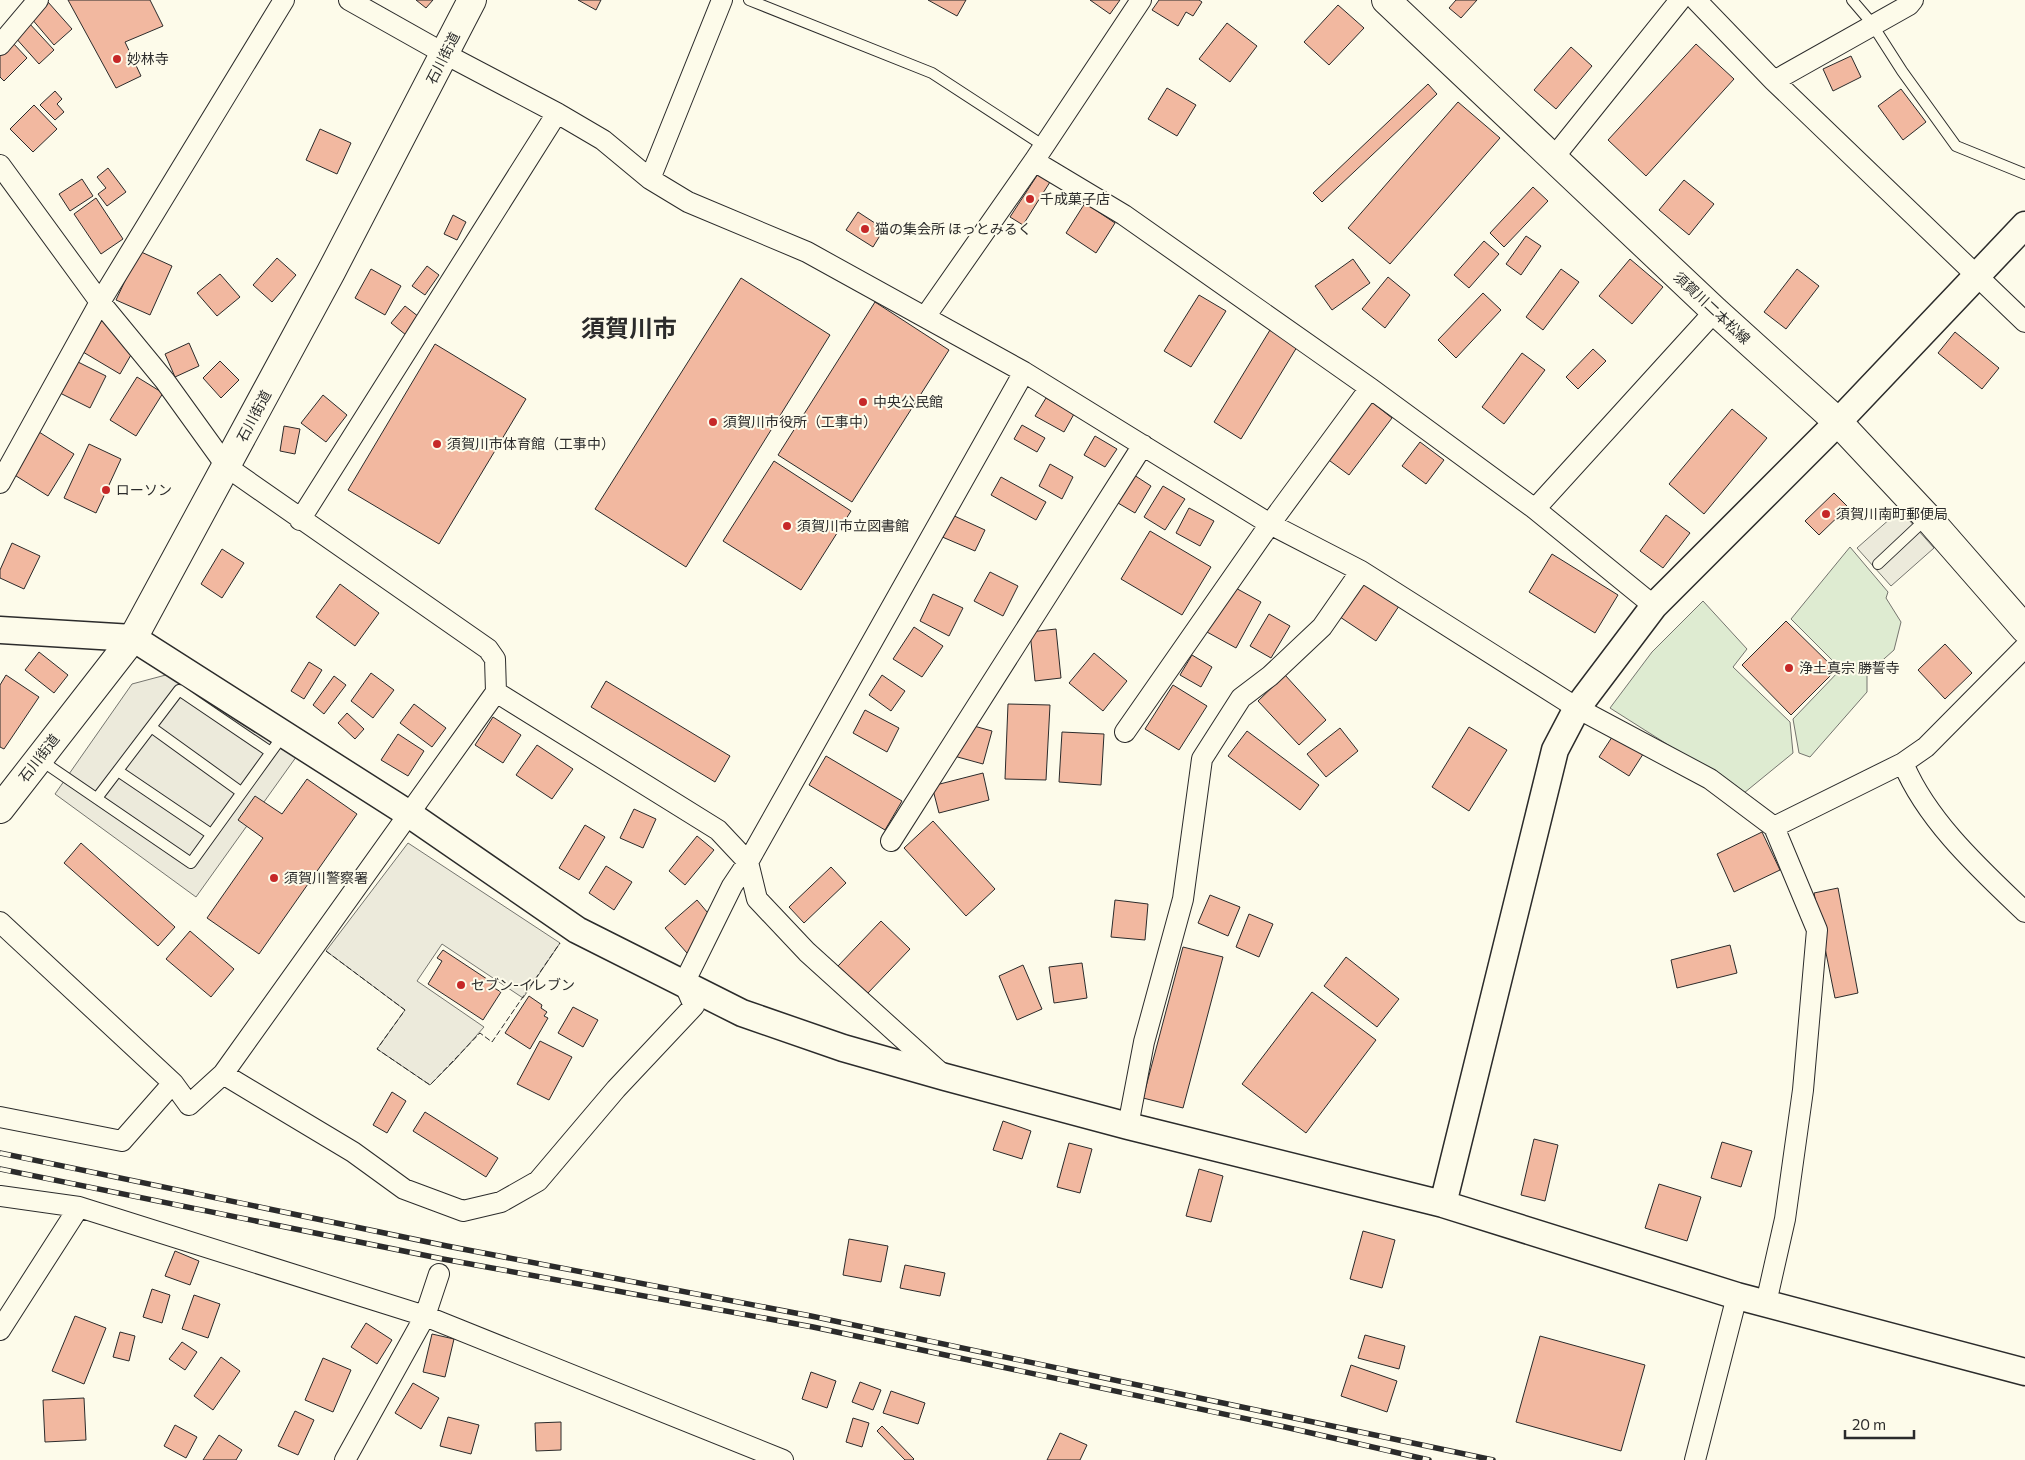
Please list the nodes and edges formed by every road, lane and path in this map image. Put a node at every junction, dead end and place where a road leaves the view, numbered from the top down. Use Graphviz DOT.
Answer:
graph roads {
  1 [pos="38,0"];
  2 [pos="284,0"];
  3 [pos="349,0"];
  4 [pos="472,0"];
  5 [pos="722,0"];
  6 [pos="749,0"];
  7 [pos="1141,0"];
  8 [pos="1386,0"];
  9 [pos="1680,0"];
  10 [pos="1696,0"];
  11 [pos="1852,0"];
  12 [pos="1913,0"];
  13 [pos="1873,24"];
  14 [pos="0,45"];
  15 [pos="445,54"];
  16 [pos="1774,80"];
  17 [pos="558,112"];
  18 [pos="1039,153"];
  19 [pos="1554,157"];
  20 [pos="0,165"];
  21 [pos="2025,174"];
  22 [pos="650,179"];
  23 [pos="2025,225"];
  24 [pos="1978,276"];
  25 [pos="100,302"];
  26 [pos="1715,311"];
  27 [pos="925,317"];
  28 [pos="2025,322"];
  29 [pos="1024,372"];
  30 [pos="1370,388"];
  31 [pos="1838,422"];
  32 [pos="1143,445"];
  33 [pos="227,467"];
  34 [pos="0,483"];
  35 [pos="1535,509"];
  36 [pos="1928,518"];
  37 [pos="300,520"];
  38 [pos="1270,524"];
  39 [pos="1878,564"];
  40 [pos="1362,571"];
  41 [pos="1654,606"];
  42 [pos="2022,620"];
  43 [pos="0,630"];
  44 [pos="133,638"];
  45 [pos="2025,647"];
  46 [pos="496,692"];
  47 [pos="1577,708"];
  48 [pos="150,727"];
  49 [pos="1125,732"];
  50 [pos="277,742"];
  51 [pos="38,758"];
  52 [pos="1903,763"];
  53 [pos="118,771"];
  54 [pos="241,792"];
  55 [pos="97,798"];
  56 [pos="0,809"];
  57 [pos="409,814"];
  58 [pos="1774,827"];
  59 [pos="211,834"];
  60 [pos="891,841"];
  61 [pos="748,862"];
  62 [pos="2025,912"];
  63 [pos="0,922"];
  64 [pos="684,983"];
  65 [pos="223,1074"];
  66 [pos="945,1077"];
  67 [pos="173,1083"];
  68 [pos="0,1117"];
  69 [pos="1128,1126"];
  70 [pos="0,1196"];
  71 [pos="1443,1204"];
  72 [pos="79,1207"];
  73 [pos="439,1274"];
  74 [pos="1738,1296"];
  75 [pos="1766,1303"];
  76 [pos="425,1316"];
  77 [pos="0,1330"];
  78 [pos="2025,1372"];
  79 [pos="345,1460"];
  80 [pos="783,1460"];
  81 [pos="1695,1460"];
  1 -- 14 [label="street"];
  2 -- 25 [label="street"];
  3 -- 15 [label="street"];
  4 -- 15 [label="main road, 石川街道"];
  5 -- 22 [label="street"];
  6 -- 18 [label="lane"];
  7 -- 18 [label="street"];
  8 -- 19 [label="main road, 須賀川二本松線"];
  9 -- 19 [label="street"];
  10 -- 16 [label="street"];
  11 -- 13 [label="lane"];
  12 -- 13 [label="street"];
  13 -- 16 [label="street"];
  13 -- 21 [label="lane"];
  15 -- 17 [label="street"];
  15 -- 33 [label="main road, 石川街道"];
  16 -- 24 [label="street"];
  17 -- 22 [label="street"];
  17 -- 37 [label="street"];
  18 -- 27 [label="street"];
  18 -- 30 [label="street"];
  19 -- 26 [label="main road, 須賀川二本松線"];
  20 -- 25 [label="street"];
  22 -- 27 [label="street"];
  23 -- 24 [label="street"];
  24 -- 28 [label="street"];
  24 -- 31 [label="street"];
  25 -- 33 [label="street"];
  25 -- 34 [label="street"];
  26 -- 31 [label="main road, 須賀川二本松線"];
  26 -- 35 [label="street"];
  27 -- 29 [label="street"];
  29 -- 32 [label="street"];
  29 -- 61 [label="street"];
  30 -- 35 [label="street"];
  30 -- 38 [label="street"];
  31 -- 36 [label="main road, 須賀川二本松線"];
  31 -- 41 [label="street"];
  32 -- 38 [label="street"];
  32 -- 60 [label="street"];
  33 -- 37 [label="street"];
  33 -- 44 [label="main road, 石川街道"];
  35 -- 41 [label="street"];
  36 -- 39 [label="lane"];
  36 -- 42 [label="main road, 須賀川二本松線"];
  37 -- 46 [label="street"];
  38 -- 40 [label="street"];
  38 -- 49 [label="street"];
  40 -- 47 [label="street"];
  40 -- 69 [label="street"];
  41 -- 47 [label="street"];
  43 -- 44 [label="street"];
  44 -- 50 [label="street"];
  44 -- 51 [label="main road, 石川街道"];
  45 -- 52 [label="street"];
  46 -- 57 [label="street"];
  46 -- 61 [label="street"];
  47 -- 58 [label="street"];
  47 -- 71 [label="street"];
  48 -- 50 [label="lane"];
  48 -- 53 [label="lane"];
  48 -- 54 [label="lane"];
  50 -- 54 [label="lane"];
  50 -- 57 [label="street"];
  51 -- 55 [label="lane"];
  51 -- 56 [label="main road, 石川街道"];
  52 -- 58 [label="street"];
  52 -- 62 [label="street"];
  53 -- 55 [label="lane"];
  53 -- 59 [label="lane"];
  54 -- 59 [label="lane"];
  55 -- 59 [label="lane"];
  57 -- 64 [label="street"];
  57 -- 65 [label="street"];
  58 -- 75 [label="street"];
  61 -- 64 [label="street"];
  61 -- 66 [label="street"];
  63 -- 67 [label="street"];
  64 -- 65 [label="street"];
  64 -- 66 [label="street"];
  65 -- 67 [label="street"];
  66 -- 69 [label="street"];
  67 -- 68 [label="street"];
  69 -- 71 [label="street"];
  70 -- 72 [label="street"];
  71 -- 74 [label="street"];
  72 -- 76 [label="street"];
  72 -- 77 [label="street"];
  73 -- 76 [label="street"];
  74 -- 75 [label="street"];
  74 -- 81 [label="street"];
  75 -- 78 [label="street"];
  76 -- 79 [label="street"];
  76 -- 80 [label="street"];
}
